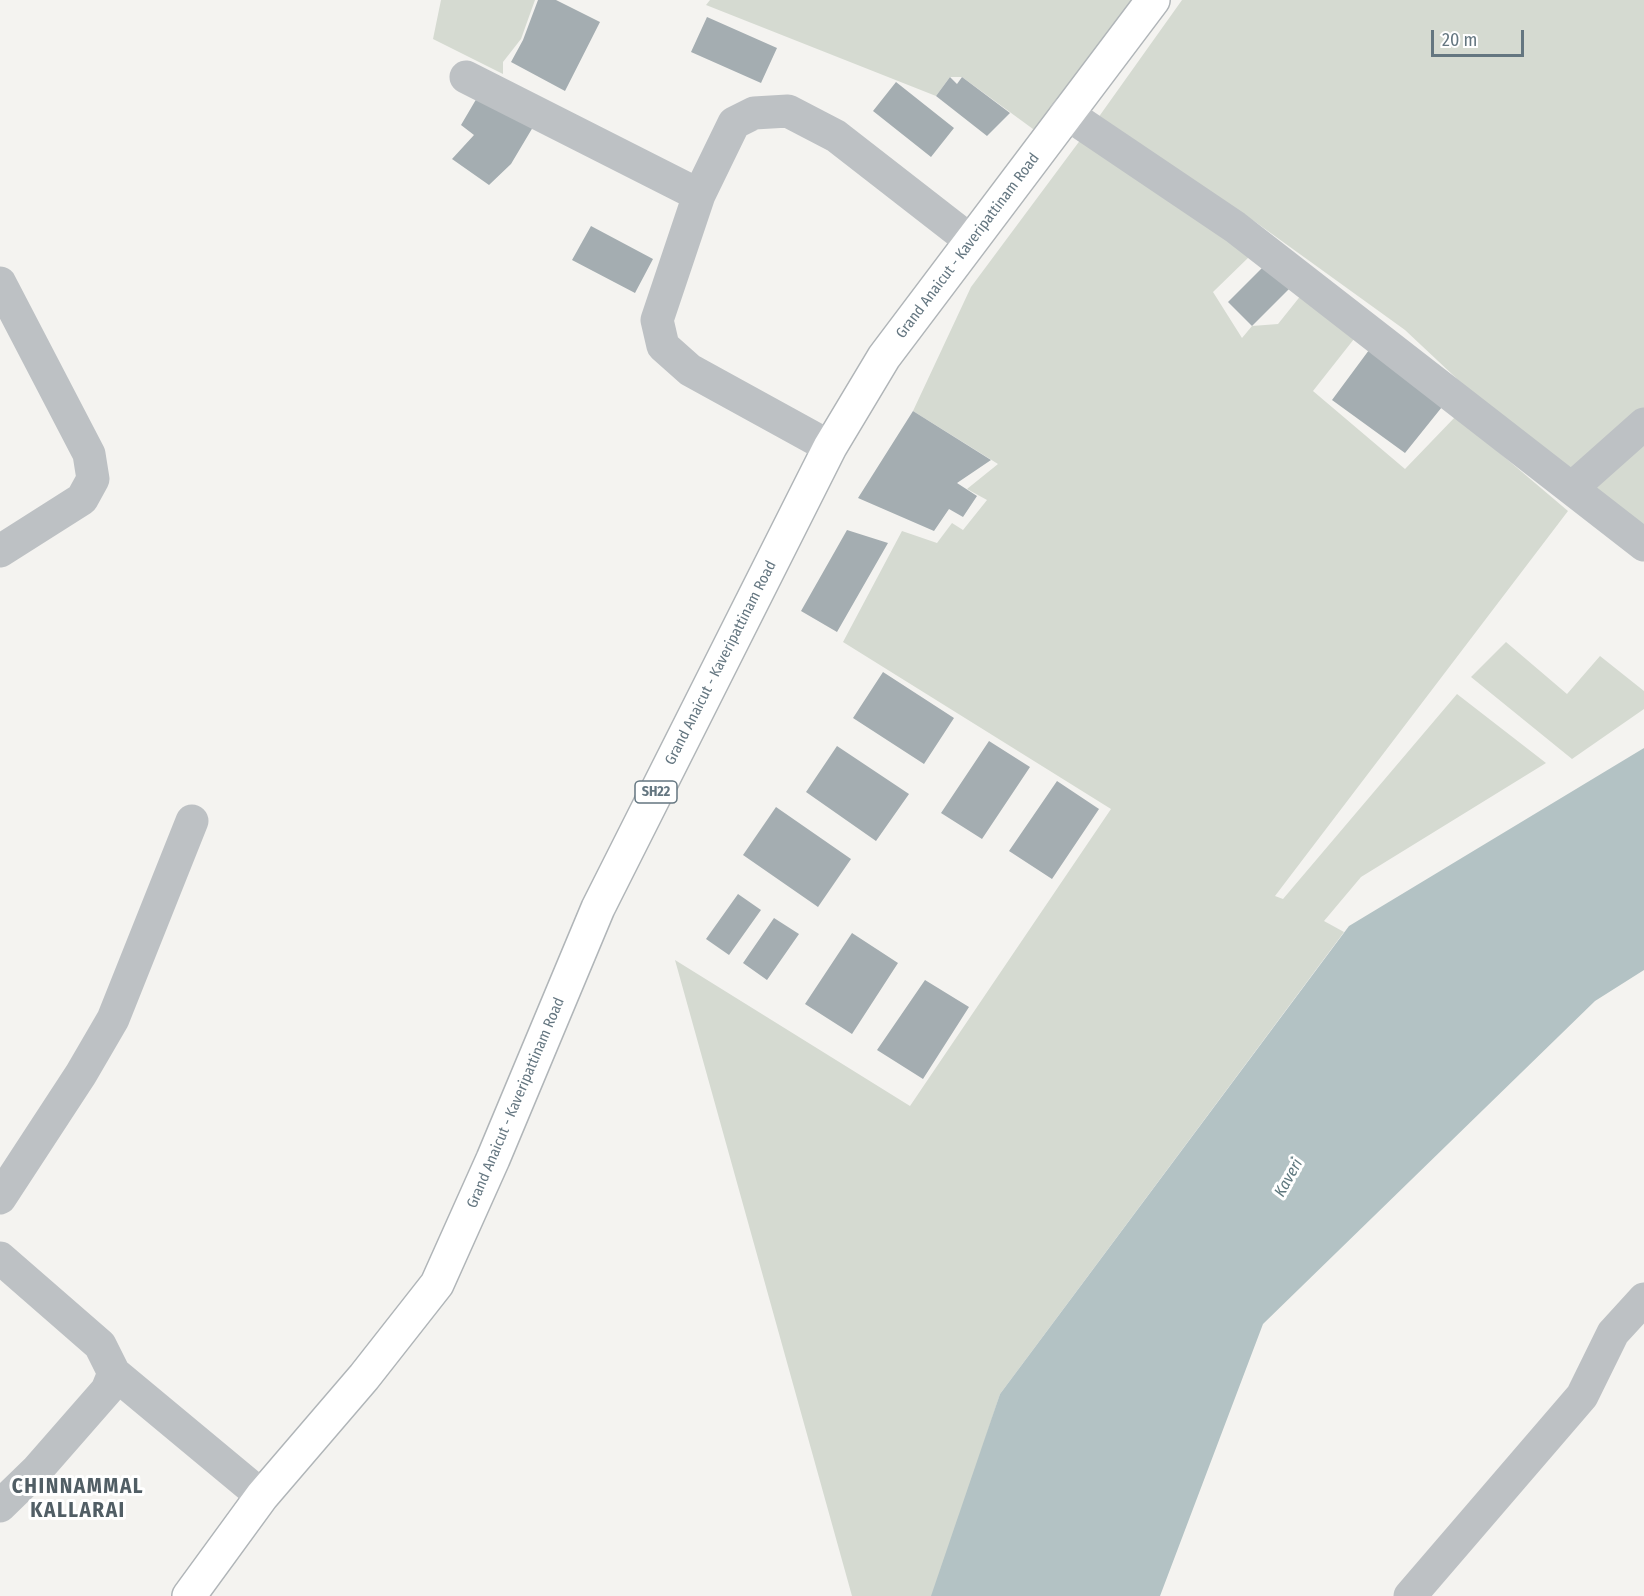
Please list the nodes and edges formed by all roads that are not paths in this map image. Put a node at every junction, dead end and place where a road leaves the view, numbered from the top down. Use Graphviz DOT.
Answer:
graph roads {
  1 [pos="1153,0"];
  2 [pos="466,76"];
  3 [pos="1066,113"];
  4 [pos="699,195"];
  5 [pos="971,241"];
  6 [pos="0,283"];
  7 [pos="1644,424"];
  8 [pos="830,447"];
  9 [pos="1572,488"];
  10 [pos="1644,545"];
  11 [pos="0,551"];
  12 [pos="192,821"];
  13 [pos="0,1198"];
  14 [pos="2,1264"];
  15 [pos="1644,1299"];
  16 [pos="114,1373"];
  17 [pos="262,1496"];
  18 [pos="0,1506"];
  19 [pos="189,1596"];
  20 [pos="1410,1596"];
  1 -- 3 [label="main road, Grand Anaicut - Kaveripattinam Road / SH22"];
  2 -- 4 [label="street"];
  3 -- 5 [label="main road, Grand Anaicut - Kaveripattinam Road / SH22"];
  3 -- 9 [label="street"];
  4 -- 5 [label="street"];
  4 -- 8 [label="street"];
  5 -- 8 [label="main road, Grand Anaicut - Kaveripattinam Road / SH22"];
  6 -- 11 [label="street"];
  7 -- 9 [label="street"];
  8 -- 17 [label="main road, Grand Anaicut - Kaveripattinam Road / SH22"];
  9 -- 10 [label="street"];
  12 -- 13 [label="street"];
  14 -- 16 [label="street"];
  15 -- 20 [label="street"];
  16 -- 17 [label="street"];
  16 -- 18 [label="street"];
  17 -- 19 [label="main road, Grand Anaicut - Kaveripattinam Road / SH22"];
}
